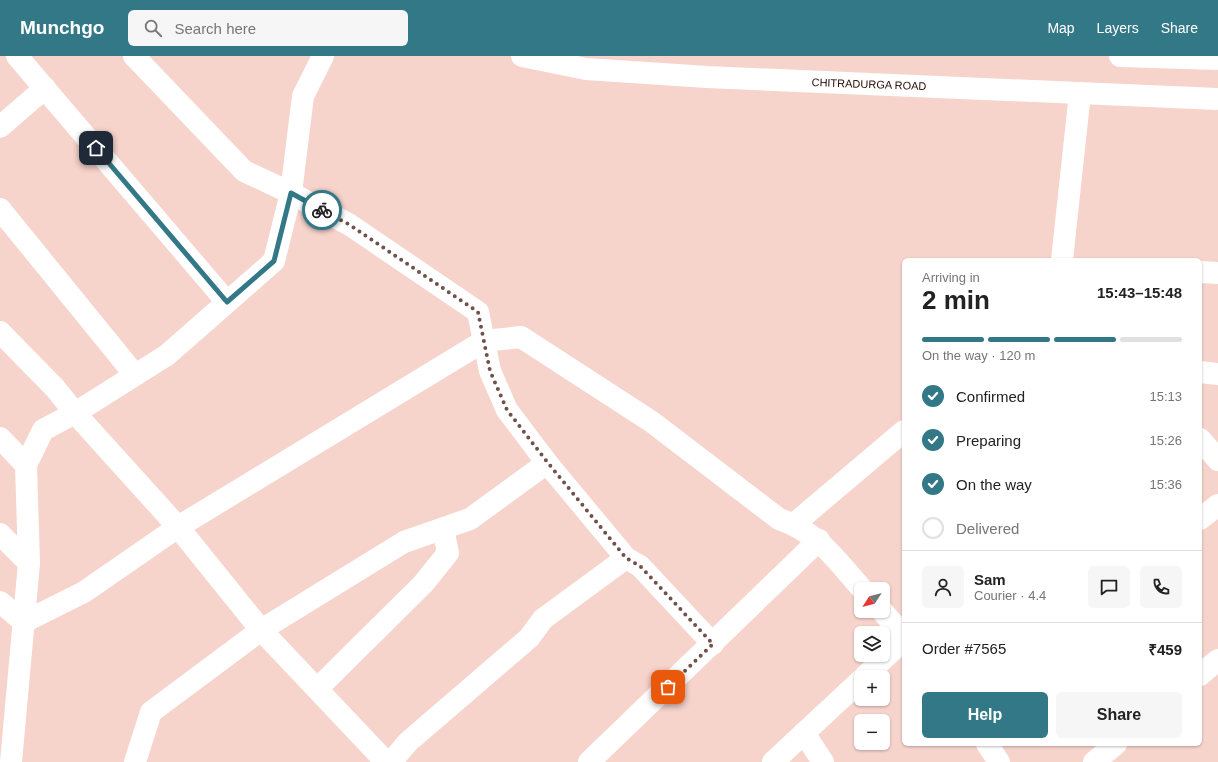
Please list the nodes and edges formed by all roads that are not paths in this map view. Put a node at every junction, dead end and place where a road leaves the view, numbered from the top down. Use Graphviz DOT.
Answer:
graph roads {
  1 [pos="16,56"];
  2 [pos="134,56"];
  3 [pos="323,56"];
  4 [pos="522,56"];
  5 [pos="1120,56"];
  6 [pos="1218,59"];
  7 [pos="45,88"];
  8 [pos="1080,93"];
  9 [pos="1218,99"];
  10 [pos="0,127"];
  11 [pos="291,193"];
  12 [pos="0,208"];
  13 [pos="1062,258"];
  14 [pos="1202,272"];
  15 [pos="1218,273"];
  16 [pos="227,302"];
  17 [pos="0,332"];
  18 [pos="484,341"];
  19 [pos="1202,372"];
  20 [pos="1218,374"];
  21 [pos="135,375"];
  22 [pos="75,413"];
  23 [pos="902,433"];
  24 [pos="0,438"];
  25 [pos="1202,441"];
  26 [pos="1218,460"];
  27 [pos="548,463"];
  28 [pos="26,465"];
  29 [pos="1218,505"];
  30 [pos="1202,517"];
  31 [pos="794,524"];
  32 [pos="178,527"];
  33 [pos="444,529"];
  34 [pos="0,534"];
  35 [pos="818,540"];
  36 [pos="626,558"];
  37 [pos="29,563"];
  38 [pos="856,582"];
  39 [pos="0,602"];
  40 [pos="888,618"];
  41 [pos="24,622"];
  42 [pos="261,630"];
  43 [pos="902,634"];
  44 [pos="902,642"];
  45 [pos="713,644"];
  46 [pos="1218,660"];
  47 [pos="872,670"];
  48 [pos="1202,673"];
  49 [pos="854,687"];
  50 [pos="318,688"];
  51 [pos="804,733"];
  52 [pos="988,746"];
  53 [pos="1114,746"];
  54 [pos="8,747"];
  55 [pos="135,762"];
  56 [pos="386,762"];
  57 [pos="391,762"];
  58 [pos="588,762"];
  59 [pos="773,762"];
  60 [pos="823,762"];
  61 [pos="999,762"];
  62 [pos="1094,762"];
  1 -- 7 [label="street"];
  2 -- 11 [label="street"];
  3 -- 11 [label="street"];
  4 -- 8 [label="street, CHITRADURGA ROAD"];
  5 -- 6 [label="street"];
  7 -- 10 [label="street"];
  7 -- 16 [label="street"];
  8 -- 9 [label="street, CHITRADURGA ROAD"];
  8 -- 13 [label="street"];
  11 -- 16 [label="street"];
  11 -- 18 [label="street"];
  12 -- 21 [label="street"];
  14 -- 15 [label="street"];
  16 -- 21 [label="street"];
  17 -- 22 [label="street"];
  18 -- 27 [label="street"];
  18 -- 31 [label="street"];
  18 -- 32 [label="street"];
  19 -- 20 [label="street"];
  21 -- 22 [label="street"];
  22 -- 28 [label="street"];
  22 -- 32 [label="street"];
  23 -- 31 [label="street"];
  24 -- 28 [label="street"];
  25 -- 26 [label="street"];
  27 -- 33 [label="street"];
  27 -- 36 [label="street"];
  28 -- 37 [label="street"];
  29 -- 30 [label="street"];
  31 -- 35 [label="street"];
  32 -- 41 [label="street"];
  32 -- 42 [label="street"];
  33 -- 42 [label="street"];
  33 -- 50 [label="street"];
  34 -- 37 [label="street"];
  35 -- 38 [label="street"];
  35 -- 45 [label="street"];
  36 -- 45 [label="street"];
  36 -- 57 [label="street"];
  37 -- 41 [label="street"];
  39 -- 41 [label="street"];
  40 -- 43 [label="street"];
  41 -- 54 [label="street"];
  42 -- 50 [label="street"];
  42 -- 55 [label="street"];
  44 -- 47 [label="street"];
  45 -- 58 [label="street"];
  46 -- 48 [label="street"];
  49 -- 51 [label="street"];
  50 -- 56 [label="street"];
  51 -- 59 [label="street"];
  51 -- 60 [label="street"];
  52 -- 61 [label="street"];
  53 -- 62 [label="street"];
}
